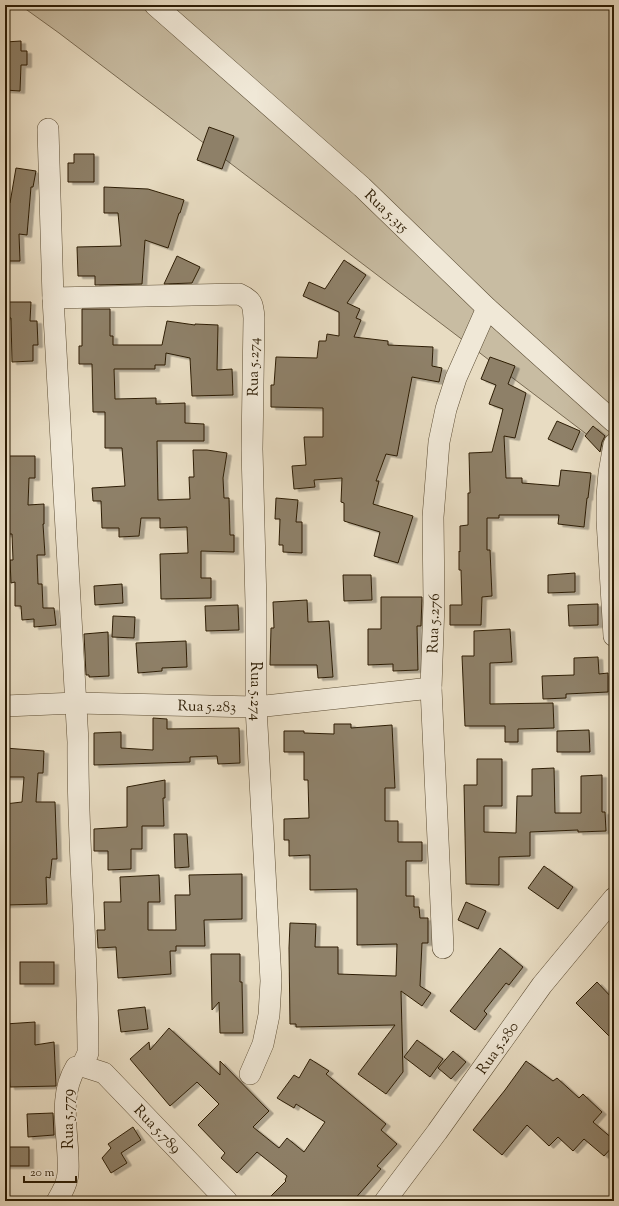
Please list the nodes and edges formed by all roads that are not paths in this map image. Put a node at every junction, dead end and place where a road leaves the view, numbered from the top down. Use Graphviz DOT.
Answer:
graph roads {
  1 [pos="156,5"];
  2 [pos="48,129"];
  3 [pos="53,298"];
  4 [pos="487,308"];
  5 [pos="614,422"];
  6 [pos="614,444"];
  7 [pos="614,636"];
  8 [pos="431,688"];
  9 [pos="76,703"];
  10 [pos="5,706"];
  11 [pos="256,707"];
  12 [pos="614,898"];
  13 [pos="443,948"];
  14 [pos="82,1066"];
  15 [pos="250,1074"];
  16 [pos="57,1201"];
  17 [pos="227,1201"];
  18 [pos="384,1201"];
  1 -- 4 [label="street, Rua 5.315"];
  2 -- 3 [label="street"];
  3 -- 9 [label="street"];
  3 -- 11 [label="street, Rua 5.274"];
  4 -- 5 [label="street, Rua 5.315"];
  4 -- 8 [label="street, Rua 5.276"];
  6 -- 7 [label="street"];
  8 -- 11 [label="street, Rua 5.283"];
  8 -- 13 [label="street, Rua 5.276"];
  9 -- 10 [label="street, Rua 5.283"];
  9 -- 11 [label="street, Rua 5.283"];
  9 -- 14 [label="street"];
  11 -- 15 [label="street, Rua 5.274"];
  12 -- 18 [label="street, Rua 5.280"];
  14 -- 16 [label="street, Rua 5.779"];
  14 -- 17 [label="street, Rua 5.789"];
}
